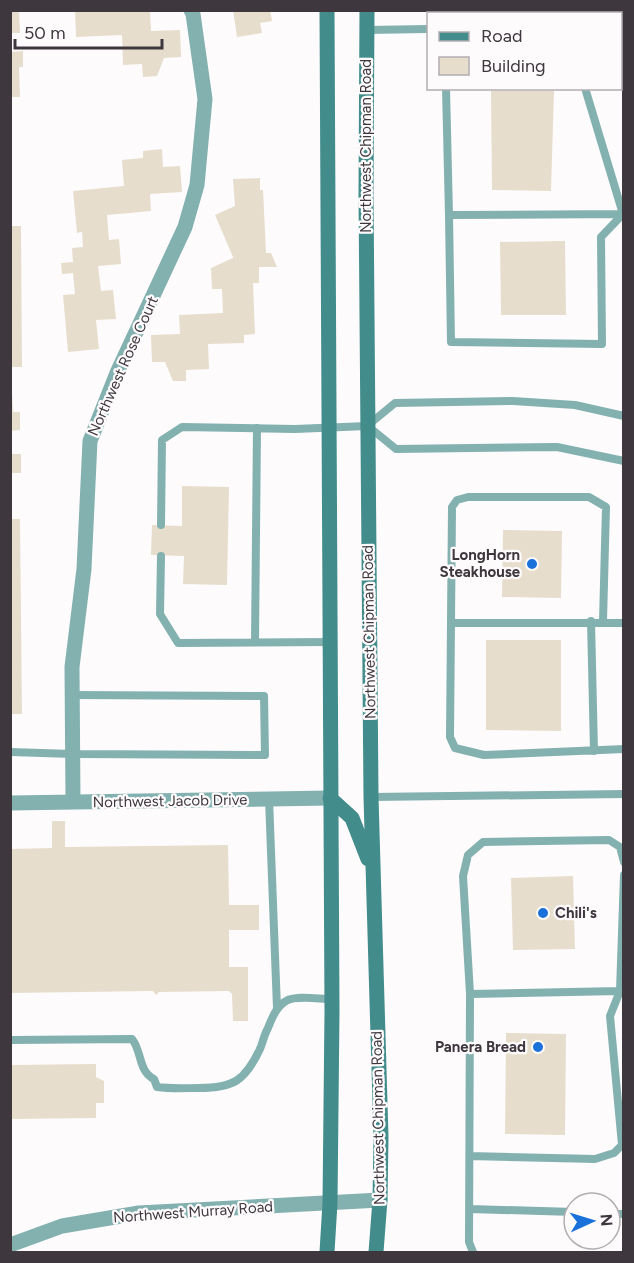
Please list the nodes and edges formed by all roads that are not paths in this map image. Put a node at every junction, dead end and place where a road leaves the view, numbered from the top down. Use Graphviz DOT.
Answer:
graph roads {
  1 [pos="191,10"];
  2 [pos="327,10"];
  3 [pos="355,10"];
  4 [pos="367,10"];
  5 [pos="427,28"];
  6 [pos="367,30"];
  7 [pos="446,90"];
  8 [pos="586,90"];
  9 [pos="623,214"];
  10 [pos="449,215"];
  11 [pos="624,416"];
  12 [pos="367,426"];
  13 [pos="257,428"];
  14 [pos="328,428"];
  15 [pos="624,461"];
  16 [pos="161,525"];
  17 [pos="161,556"];
  18 [pos="591,621"];
  19 [pos="603,621"];
  20 [pos="452,623"];
  21 [pos="624,623"];
  22 [pos="255,642"];
  23 [pos="329,642"];
  24 [pos="72,695"];
  25 [pos="624,749"];
  26 [pos="594,751"];
  27 [pos="10,752"];
  28 [pos="73,754"];
  29 [pos="624,794"];
  30 [pos="371,797"];
  31 [pos="330,798"];
  32 [pos="270,799"];
  33 [pos="73,802"];
  34 [pos="10,803"];
  35 [pos="624,862"];
  36 [pos="373,871"];
  37 [pos="624,876"];
  38 [pos="622,991"];
  39 [pos="470,994"];
  40 [pos="331,999"];
  41 [pos="277,1008"];
  42 [pos="12,1040"];
  43 [pos="470,1156"];
  44 [pos="380,1200"];
  45 [pos="330,1203"];
  46 [pos="470,1209"];
  47 [pos="562,1212"];
  48 [pos="10,1245"];
  49 [pos="327,1252"];
  50 [pos="376,1252"];
  51 [pos="473,1252"];
  1 -- 24 [label="street, Northwest Rose Court"];
  2 -- 14 [label="main road"];
  3 -- 6 [label="main road"];
  4 -- 6 [label="main road, Northwest Chipman Road"];
  5 -- 6 [label="lane"];
  6 -- 12 [label="main road, Northwest Chipman Road"];
  7 -- 10 [label="lane"];
  8 -- 9 [label="lane"];
  9 -- 10 [label="lane"];
  9 -- 10 [label="lane"];
  11 -- 12 [label="lane"];
  12 -- 14 [label="lane"];
  12 -- 15 [label="lane"];
  12 -- 30 [label="main road, Northwest Chipman Road"];
  13 -- 14 [label="lane"];
  13 -- 16 [label="lane"];
  13 -- 22 [label="lane"];
  14 -- 23 [label="main road"];
  17 -- 22 [label="lane"];
  18 -- 19 [label="lane"];
  18 -- 20 [label="lane"];
  18 -- 26 [label="lane"];
  19 -- 20 [label="lane"];
  19 -- 21 [label="lane"];
  20 -- 26 [label="lane"];
  22 -- 23 [label="lane"];
  23 -- 31 [label="main road"];
  24 -- 28 [label="street, Northwest Rose Court"];
  24 -- 28 [label="lane"];
  25 -- 26 [label="lane"];
  27 -- 28 [label="lane"];
  28 -- 33 [label="street, Northwest Rose Court"];
  29 -- 30 [label="lane"];
  30 -- 36 [label="main road, Northwest Chipman Road"];
  31 -- 32 [label="street, Northwest Jacob Drive"];
  31 -- 36 [label="main road"];
  31 -- 40 [label="main road"];
  32 -- 33 [label="street, Northwest Jacob Drive"];
  32 -- 41 [label="lane"];
  33 -- 34 [label="street, Northwest Jacob Drive"];
  35 -- 39 [label="lane"];
  36 -- 44 [label="main road, Northwest Chipman Road"];
  37 -- 38 [label="lane"];
  38 -- 39 [label="lane"];
  38 -- 43 [label="lane"];
  39 -- 43 [label="lane"];
  40 -- 41 [label="lane"];
  40 -- 45 [label="main road"];
  41 -- 42 [label="lane"];
  43 -- 46 [label="lane"];
  44 -- 45 [label="street, Northwest Murray Road"];
  44 -- 50 [label="main road, Northwest Chipman Road"];
  45 -- 48 [label="street, Northwest Murray Road"];
  45 -- 49 [label="main road"];
  46 -- 47 [label="lane"];
  46 -- 51 [label="lane"];
}
